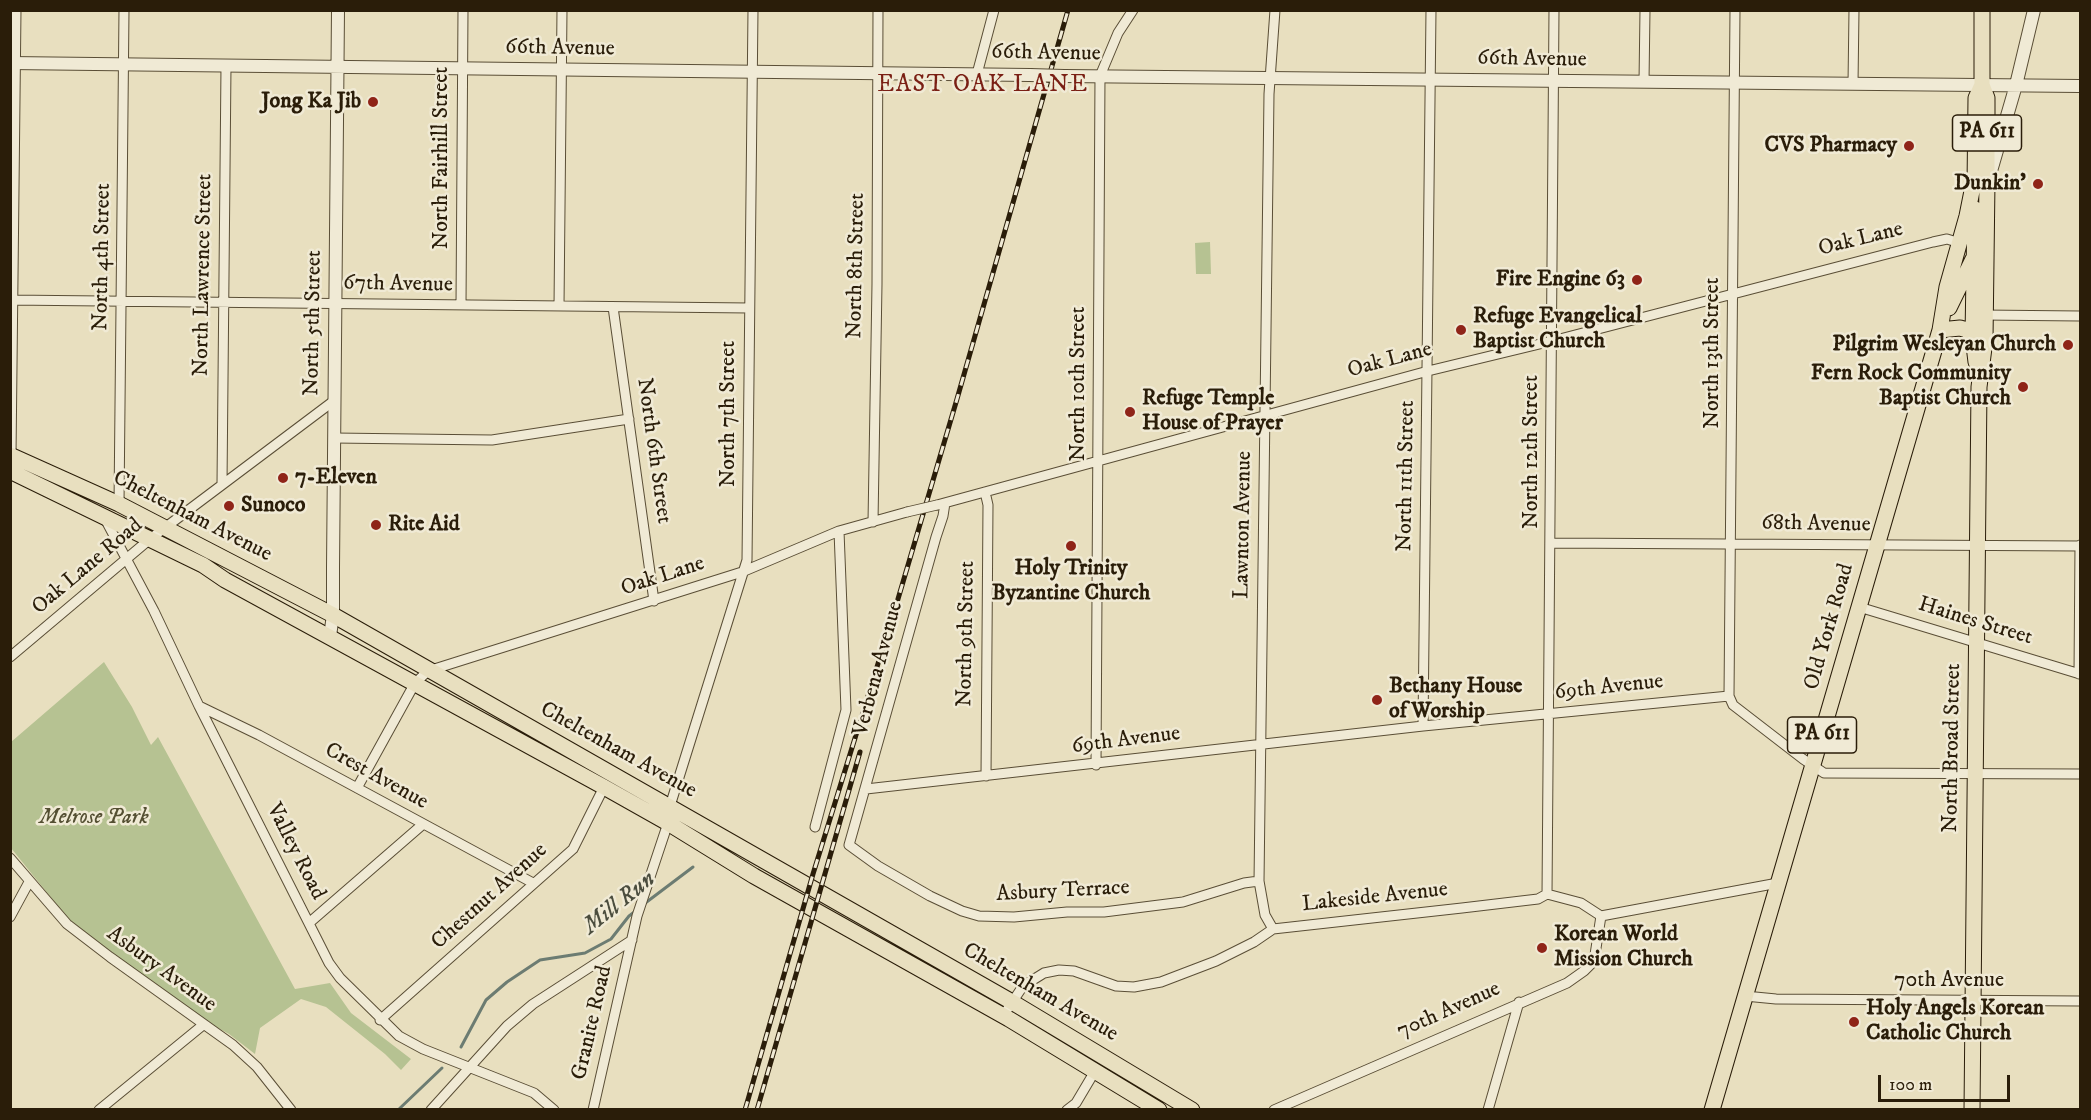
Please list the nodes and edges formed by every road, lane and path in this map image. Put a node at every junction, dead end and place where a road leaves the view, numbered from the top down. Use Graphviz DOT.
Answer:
graph roads {
  1 [pos="16,10"];
  2 [pos="124,10"];
  3 [pos="338,10"];
  4 [pos="463,10"];
  5 [pos="562,10"];
  6 [pos="753,10"];
  7 [pos="878,10"];
  8 [pos="994,10"];
  9 [pos="1133,10"];
  10 [pos="1275,10"];
  11 [pos="1431,10"];
  12 [pos="1554,10"];
  13 [pos="1645,10"];
  14 [pos="1735,10"];
  15 [pos="1854,10"];
  16 [pos="1982,10"];
  17 [pos="2034,10"];
  18 [pos="13,63"];
  19 [pos="124,64"];
  20 [pos="226,66"];
  21 [pos="338,67"];
  22 [pos="462,68"];
  23 [pos="562,70"];
  24 [pos="753,72"];
  25 [pos="878,73"];
  26 [pos="978,74"];
  27 [pos="1100,76"];
  28 [pos="1269,79"];
  29 [pos="1431,80"];
  30 [pos="1554,80"];
  31 [pos="1644,82"];
  32 [pos="1734,82"];
  33 [pos="1853,84"];
  34 [pos="1982,85"];
  35 [pos="2016,85"];
  36 [pos="2080,86"];
  37 [pos="1981,179"];
  38 [pos="1986,237"];
  39 [pos="1960,243"];
  40 [pos="1975,255"];
  41 [pos="1732,294"];
  42 [pos="11,300"];
  43 [pos="122,301"];
  44 [pos="222,303"];
  45 [pos="336,304"];
  46 [pos="461,305"];
  47 [pos="559,306"];
  48 [pos="613,307"];
  49 [pos="749,308"];
  50 [pos="1980,315"];
  51 [pos="2080,316"];
  52 [pos="1940,330"];
  53 [pos="1973,338"];
  54 [pos="1552,341"];
  55 [pos="1428,370"];
  56 [pos="1979,387"];
  57 [pos="335,400"];
  58 [pos="1264,416"];
  59 [pos="629,419"];
  60 [pos="334,438"];
  61 [pos="10,455"];
  62 [pos="1098,461"];
  63 [pos="10,471"];
  64 [pos="222,484"];
  65 [pos="986,492"];
  66 [pos="119,504"];
  67 [pos="941,504"];
  68 [pos="102,514"];
  69 [pos="873,522"];
  70 [pos="167,528"];
  71 [pos="839,531"];
  72 [pos="150,539"];
  73 [pos="1551,543"];
  74 [pos="1732,543"];
  75 [pos="2080,545"];
  76 [pos="1878,546"];
  77 [pos="1977,546"];
  78 [pos="126,560"];
  79 [pos="742,572"];
  80 [pos="654,601"];
  81 [pos="1859,607"];
  82 [pos="333,615"];
  83 [pos="330,636"];
  84 [pos="1976,644"];
  85 [pos="10,657"];
  86 [pos="428,671"];
  87 [pos="2080,674"];
  88 [pos="415,683"];
  89 [pos="1729,696"];
  90 [pos="199,706"];
  91 [pos="1549,715"];
  92 [pos="1423,726"];
  93 [pos="1261,745"];
  94 [pos="1096,765"];
  95 [pos="1813,765"];
  96 [pos="1976,774"];
  97 [pos="2080,774"];
  98 [pos="986,776"];
  99 [pos="604,787"];
  100 [pos="357,788"];
  101 [pos="866,789"];
  102 [pos="670,806"];
  103 [pos="668,823"];
  104 [pos="422,825"];
  105 [pos="814,826"];
  106 [pos="849,845"];
  107 [pos="10,858"];
  108 [pos="1259,881"];
  109 [pos="29,882"];
  110 [pos="533,883"];
  111 [pos="1778,883"];
  112 [pos="1547,894"];
  113 [pos="1601,916"];
  114 [pos="10,917"];
  115 [pos="309,923"];
  116 [pos="1273,929"];
  117 [pos="632,940"];
  118 [pos="1745,996"];
  119 [pos="1973,1000"];
  120 [pos="2080,1001"];
  121 [pos="1012,1002"];
  122 [pos="1519,1002"];
  123 [pos="1003,1016"];
  124 [pos="380,1020"];
  125 [pos="202,1025"];
  126 [pos="469,1066"];
  127 [pos="1095,1071"];
  128 [pos="99,1110"];
  129 [pos="291,1110"];
  130 [pos="431,1110"];
  131 [pos="554,1110"];
  132 [pos="593,1110"];
  133 [pos="1067,1110"];
  134 [pos="1159,1110"];
  135 [pos="1192,1110"];
  136 [pos="1274,1110"];
  137 [pos="1488,1110"];
  138 [pos="1712,1110"];
  139 [pos="1972,1110"];
  1 -- 18 [label="street"];
  2 -- 19 [label="street, North 4th Street"];
  3 -- 21 [label="street, North 5th Street"];
  4 -- 22 [label="street, North Fairhill Street"];
  5 -- 23 [label="street"];
  6 -- 24 [label="street, North 7th Street"];
  7 -- 25 [label="street, North 8th Street"];
  8 -- 26 [label="street"];
  9 -- 27 [label="street, North 10th Street"];
  10 -- 28 [label="street, Lawnton Avenue"];
  11 -- 29 [label="street, North 11th Street"];
  12 -- 30 [label="street, North 12th Street"];
  13 -- 31 [label="street"];
  14 -- 32 [label="street, North 13th Street"];
  15 -- 33 [label="street"];
  16 -- 34 [label="main road, North Broad Street / PA 611"];
  17 -- 35 [label="street, Old York Road"];
  18 -- 19 [label="street, 66th Avenue"];
  18 -- 42 [label="street"];
  19 -- 20 [label="street, 66th Avenue"];
  19 -- 43 [label="street, North 4th Street"];
  20 -- 21 [label="street, 66th Avenue"];
  20 -- 44 [label="street, North Lawrence Street"];
  21 -- 22 [label="street, 66th Avenue"];
  21 -- 45 [label="street, North 5th Street"];
  22 -- 23 [label="street, 66th Avenue"];
  22 -- 46 [label="street, North Fairhill Street"];
  23 -- 24 [label="street, 66th Avenue"];
  23 -- 47 [label="street"];
  24 -- 25 [label="street, 66th Avenue"];
  24 -- 49 [label="street, North 7th Street"];
  25 -- 26 [label="street, 66th Avenue"];
  25 -- 69 [label="street, North 8th Street"];
  26 -- 27 [label="street, 66th Avenue, bridge"];
  27 -- 28 [label="street, 66th Avenue"];
  27 -- 62 [label="street, North 10th Street"];
  28 -- 29 [label="street, 66th Avenue"];
  28 -- 58 [label="street, Lawnton Avenue"];
  29 -- 30 [label="street, 66th Avenue"];
  29 -- 55 [label="street, North 11th Street"];
  30 -- 31 [label="street, 66th Avenue"];
  30 -- 54 [label="street, North 12th Street"];
  31 -- 32 [label="street, 66th Avenue"];
  32 -- 33 [label="street, 66th Avenue"];
  32 -- 41 [label="street, North 13th Street"];
  33 -- 34 [label="street, 66th Avenue"];
  34 -- 35 [label="street, 66th Avenue"];
  34 -- 37 [label="main road, North Broad Street / PA 611"];
  35 -- 36 [label="street, 66th Avenue"];
  35 -- 37 [label="street, Old York Road"];
  37 -- 38 [label="main road, North Broad Street / PA 611"];
  37 -- 39 [label="main road, Old York Road / PA 611"];
  37 -- 40 [label="main road, North Broad Street"];
  38 -- 40 [label="main road, Old York Road / PA 611"];
  38 -- 50 [label="main road, North Broad Street"];
  39 -- 41 [label="street, Oak Lane"];
  39 -- 52 [label="main road, Old York Road / PA 611"];
  40 -- 50 [label="main road, North Broad Street"];
  40 -- 52 [label="main road, Old York Road / PA 611"];
  41 -- 54 [label="street, Oak Lane"];
  41 -- 74 [label="street, North 13th Street"];
  42 -- 43 [label="street, 67th Avenue"];
  42 -- 61 [label="street"];
  43 -- 44 [label="street, 67th Avenue"];
  43 -- 66 [label="street, North 4th Street"];
  44 -- 45 [label="street, 67th Avenue"];
  44 -- 64 [label="street, North Lawrence Street"];
  45 -- 46 [label="street, 67th Avenue"];
  45 -- 57 [label="street, North 5th Street"];
  46 -- 47 [label="street, 67th Avenue"];
  47 -- 48 [label="street, 67th Avenue"];
  48 -- 49 [label="street, 67th Avenue"];
  48 -- 59 [label="street, North 6th Street"];
  49 -- 79 [label="street, North 7th Street"];
  50 -- 51 [label="street"];
  50 -- 53 [label="main road, North Broad Street"];
  50 -- 56 [label="main road, North Broad Street"];
  52 -- 53 [label="main road"];
  52 -- 76 [label="main road, Old York Road / PA 611"];
  53 -- 56 [label="main road, North Broad Street"];
  54 -- 55 [label="street, Oak Lane"];
  54 -- 73 [label="street, North 12th Street"];
  55 -- 58 [label="street, Oak Lane"];
  55 -- 92 [label="street, North 11th Street"];
  56 -- 77 [label="main road, North Broad Street"];
  57 -- 60 [label="street, North 5th Street"];
  57 -- 64 [label="street, Oak Lane Road"];
  58 -- 62 [label="street, Oak Lane"];
  58 -- 93 [label="street, Lawnton Avenue"];
  59 -- 60 [label="street"];
  59 -- 80 [label="street, North 6th Street"];
  60 -- 82 [label="street, North 5th Street"];
  61 -- 66 [label="main road, Cheltenham Avenue"];
  62 -- 65 [label="street, Oak Lane"];
  62 -- 94 [label="street, North 10th Street"];
  63 -- 68 [label="main road, Cheltenham Avenue"];
  64 -- 70 [label="street, Oak Lane Road"];
  65 -- 67 [label="street, Oak Lane"];
  65 -- 98 [label="street, North 9th Street"];
  66 -- 70 [label="main road, Cheltenham Avenue"];
  67 -- 69 [label="street, Oak Lane, bridge"];
  67 -- 101 [label="street, Verbena Avenue"];
  68 -- 72 [label="main road, Cheltenham Avenue"];
  68 -- 78 [label="street, Valley Road"];
  69 -- 71 [label="street, Oak Lane"];
  70 -- 72 [label="street, Oak Lane Road"];
  70 -- 82 [label="main road, Cheltenham Avenue"];
  71 -- 79 [label="street, Oak Lane"];
  71 -- 105 [label="street"];
  72 -- 78 [label="street, Oak Lane Road"];
  72 -- 83 [label="main road, Cheltenham Avenue"];
  73 -- 74 [label="street, 68th Avenue"];
  73 -- 91 [label="street, North 12th Street"];
  74 -- 76 [label="street, 68th Avenue"];
  74 -- 89 [label="street, North 13th Street"];
  75 -- 77 [label="street, 68th Avenue"];
  75 -- 87 [label="street"];
  76 -- 77 [label="street, 68th Avenue"];
  76 -- 81 [label="main road, Old York Road / PA 611"];
  77 -- 84 [label="main road, North Broad Street"];
  78 -- 85 [label="street, Oak Lane Road"];
  78 -- 90 [label="street, Valley Road"];
  79 -- 80 [label="street, Oak Lane"];
  79 -- 102 [label="street, North 7th Street"];
  80 -- 86 [label="street, Oak Lane"];
  81 -- 84 [label="street, Haines Street"];
  81 -- 95 [label="main road, Old York Road / PA 611"];
  82 -- 83 [label="street, North 5th Street"];
  82 -- 86 [label="main road, Cheltenham Avenue"];
  83 -- 88 [label="main road, Cheltenham Avenue"];
  84 -- 87 [label="street, Haines Street"];
  84 -- 96 [label="main road, North Broad Street"];
  86 -- 88 [label="street"];
  86 -- 102 [label="main road, Cheltenham Avenue"];
  88 -- 99 [label="main road, Cheltenham Avenue"];
  88 -- 100 [label="street"];
  89 -- 91 [label="street, 69th Avenue"];
  89 -- 95 [label="street"];
  90 -- 100 [label="street, Crest Avenue"];
  90 -- 115 [label="street, Valley Road"];
  91 -- 92 [label="street, 69th Avenue"];
  91 -- 112 [label="street, North 12th Street"];
  92 -- 93 [label="street, 69th Avenue"];
  93 -- 94 [label="street, 69th Avenue"];
  93 -- 108 [label="street, Lawnton Avenue"];
  94 -- 98 [label="street, 69th Avenue"];
  95 -- 96 [label="street"];
  95 -- 111 [label="main road, Old York Road / PA 611"];
  96 -- 97 [label="street"];
  96 -- 119 [label="main road, North Broad Street"];
  98 -- 101 [label="street, 69th Avenue"];
  99 -- 103 [label="main road, Cheltenham Avenue"];
  99 -- 110 [label="street, Chestnut Avenue"];
  100 -- 104 [label="street, Crest Avenue"];
  101 -- 106 [label="street, Verbena Avenue"];
  102 -- 103 [label="street, Granite Road"];
  102 -- 121 [label="main road, Cheltenham Avenue"];
  103 -- 117 [label="street, Granite Road"];
  103 -- 123 [label="main road, Cheltenham Avenue"];
  104 -- 110 [label="street, Crest Avenue"];
  104 -- 115 [label="street"];
  106 -- 108 [label="street, Asbury Terrace"];
  107 -- 109 [label="street, Asbury Avenue"];
  108 -- 116 [label="street, Lawnton Avenue"];
  109 -- 114 [label="street"];
  109 -- 125 [label="street, Asbury Avenue"];
  110 -- 124 [label="street, Chestnut Avenue"];
  111 -- 113 [label="street"];
  111 -- 118 [label="main road, Old York Road / PA 611"];
  112 -- 113 [label="street, Lakeside Avenue"];
  112 -- 116 [label="street, Lakeside Avenue"];
  113 -- 122 [label="street, 70th Avenue"];
  115 -- 124 [label="street, Valley Road"];
  116 -- 121 [label="street, Lakeside Avenue"];
  117 -- 126 [label="street"];
  117 -- 132 [label="street, Granite Road"];
  118 -- 119 [label="street, 70th Avenue"];
  118 -- 138 [label="main road, Old York Road / PA 611"];
  119 -- 120 [label="street, 70th Avenue"];
  119 -- 139 [label="main road, North Broad Street"];
  121 -- 123 [label="street, Lakeside Avenue"];
  121 -- 135 [label="main road, Cheltenham Avenue"];
  122 -- 136 [label="street, 70th Avenue"];
  122 -- 137 [label="street"];
  123 -- 127 [label="main road, Cheltenham Avenue"];
  124 -- 126 [label="street, Valley Road"];
  125 -- 128 [label="street"];
  125 -- 129 [label="street, Asbury Avenue"];
  126 -- 130 [label="street"];
  126 -- 131 [label="street, Valley Road"];
  127 -- 133 [label="street"];
  127 -- 134 [label="main road, Cheltenham Avenue"];
}
